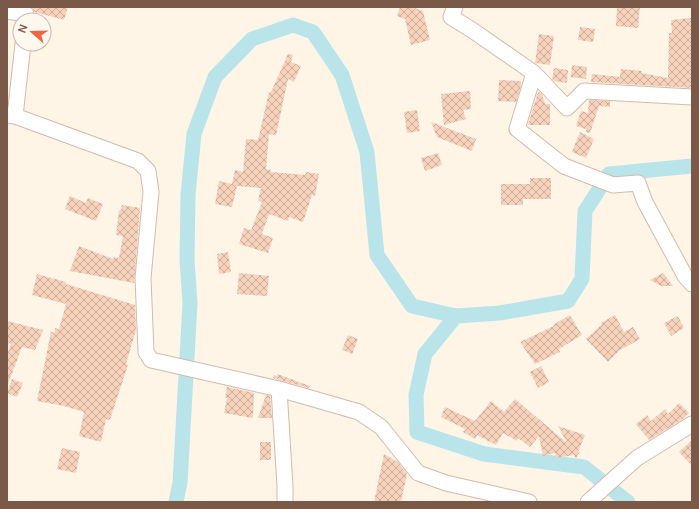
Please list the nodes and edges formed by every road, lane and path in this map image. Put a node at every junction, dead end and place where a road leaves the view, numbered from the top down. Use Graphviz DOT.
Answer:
graph roads {
  1 [pos="455,7"];
  2 [pos="22,52"];
  3 [pos="534,73"];
  4 [pos="692,97"];
  5 [pos="11,115"];
  6 [pos="692,284"];
  7 [pos="279,389"];
  8 [pos="692,424"];
  9 [pos="285,502"];
  10 [pos="529,502"];
  11 [pos="588,502"];
  1 -- 3 [label="street"];
  2 -- 5 [label="street"];
  3 -- 4 [label="street"];
  3 -- 6 [label="street"];
  5 -- 7 [label="street"];
  7 -- 9 [label="street"];
  7 -- 10 [label="street"];
  8 -- 11 [label="street"];
}
